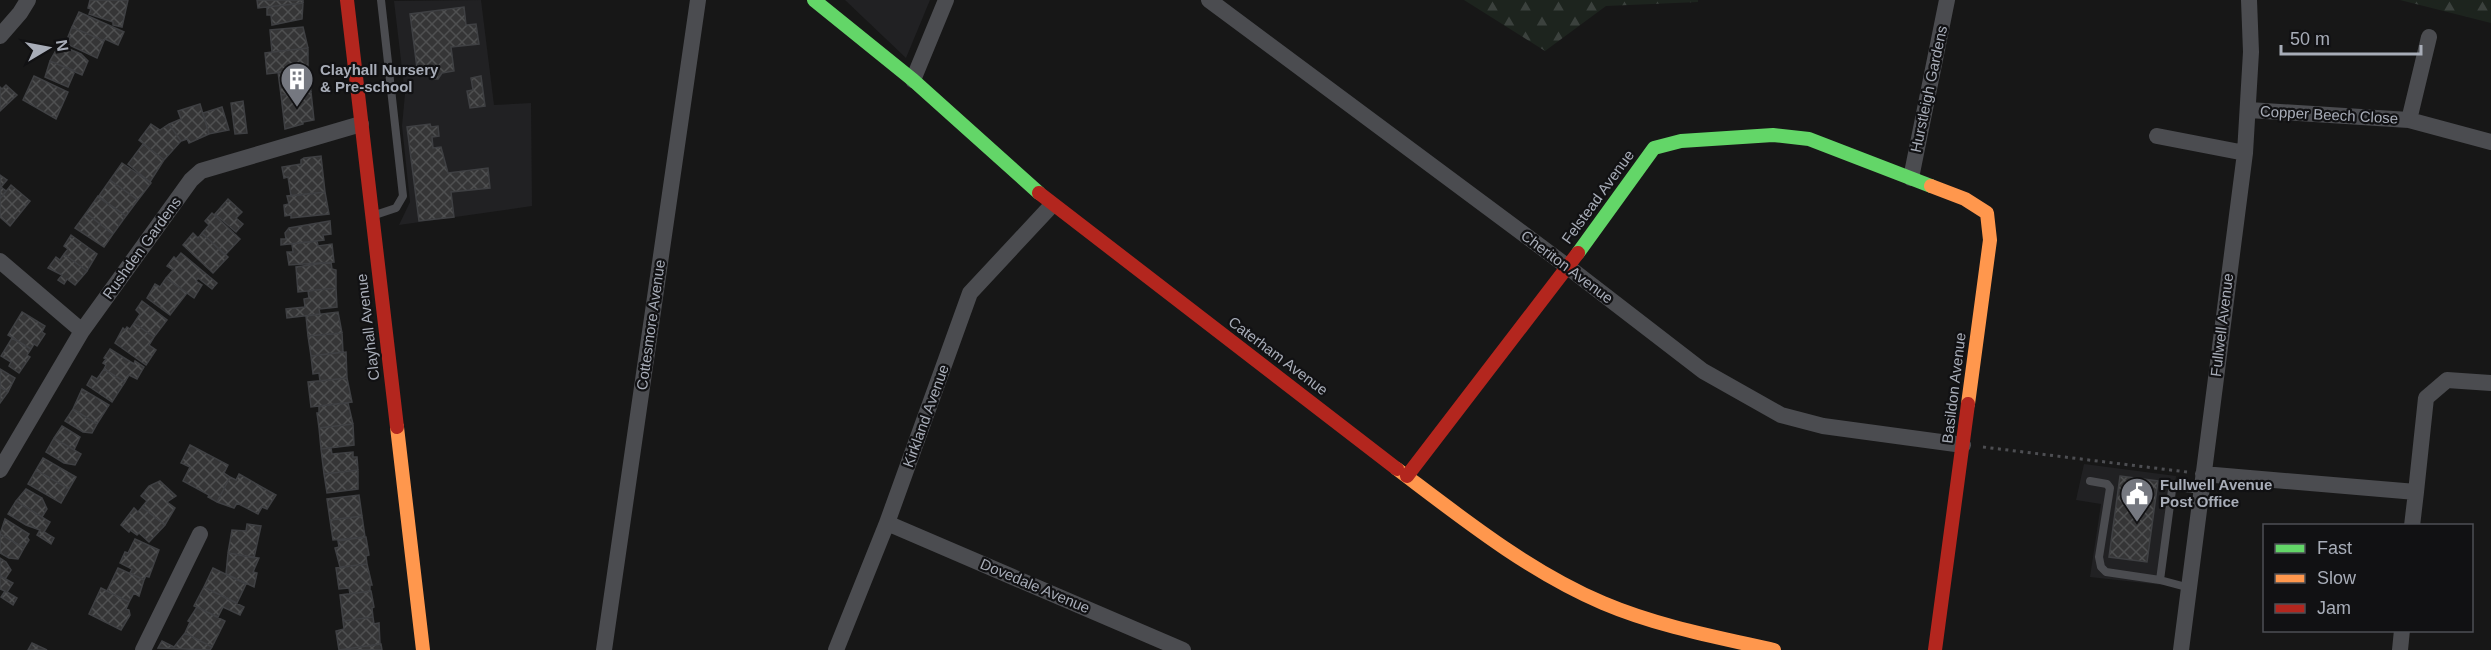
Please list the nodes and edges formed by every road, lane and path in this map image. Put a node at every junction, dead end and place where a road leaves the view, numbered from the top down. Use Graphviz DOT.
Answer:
graph roads {
  1 [pos="28,0"];
  2 [pos="347,0"];
  3 [pos="381,0"];
  4 [pos="698,0"];
  5 [pos="814,0"];
  6 [pos="946,0"];
  7 [pos="1209,0"];
  8 [pos="1947,0"];
  9 [pos="2249,0"];
  10 [pos="0,36"];
  11 [pos="2429,37"];
  12 [pos="913,80"];
  13 [pos="2249,111"];
  14 [pos="2409,120"];
  15 [pos="361,124"];
  16 [pos="2157,136"];
  17 [pos="2491,142"];
  18 [pos="2245,153"];
  19 [pos="1911,178"];
  20 [pos="1052,205"];
  21 [pos="372,216"];
  22 [pos="0,261"];
  23 [pos="1568,267"];
  24 [pos="82,331"];
  25 [pos="2491,383"];
  26 [pos="1963,445"];
  27 [pos="0,470"];
  28 [pos="1407,476"];
  29 [pos="2090,481"];
  30 [pos="2202,482"];
  31 [pos="2416,492"];
  32 [pos="887,523"];
  33 [pos="2412,524"];
  34 [pos="200,534"];
  35 [pos="2160,580"];
  36 [pos="2190,588"];
  37 [pos="2402,632"];
  38 [pos="143,650"];
  39 [pos="423,650"];
  40 [pos="604,650"];
  41 [pos="836,650"];
  42 [pos="1183,650"];
  43 [pos="1774,650"];
  44 [pos="1935,650"];
  45 [pos="2181,650"];
  46 [pos="2400,650"];
  1 -- 10 [label="street"];
  2 -- 15 [label="street, Clayhall Avenue"];
  3 -- 21 [label="lane"];
  4 -- 40 [label="street, Cottesmore Avenue"];
  5 -- 12 [label="street, Caterham Avenue"];
  6 -- 12 [label="street"];
  7 -- 23 [label="street, Cheriton Avenue"];
  8 -- 19 [label="street, Hurstleigh Gardens"];
  9 -- 13 [label="street, Fullwell Avenue"];
  11 -- 14 [label="street, Copper Beech Close"];
  12 -- 20 [label="street, Caterham Avenue"];
  13 -- 14 [label="street, Copper Beech Close"];
  13 -- 18 [label="street, Fullwell Avenue"];
  14 -- 17 [label="street, Copper Beech Close"];
  15 -- 21 [label="street, Clayhall Avenue"];
  15 -- 24 [label="street, Rushden Gardens"];
  16 -- 18 [label="street"];
  18 -- 30 [label="street, Fullwell Avenue"];
  19 -- 23 [label="street, Felstead Avenue"];
  19 -- 26 [label="street, Basildon Avenue"];
  20 -- 28 [label="street, Caterham Avenue"];
  20 -- 32 [label="street, Kirkland Avenue"];
  21 -- 39 [label="street, Clayhall Avenue"];
  22 -- 24 [label="street"];
  23 -- 26 [label="street, Cheriton Avenue"];
  23 -- 28 [label="street, Felstead Avenue"];
  24 -- 27 [label="street, Rushden Gardens"];
  25 -- 31 [label="street"];
  26 -- 30 [label="path"];
  26 -- 44 [label="street, Basildon Avenue"];
  28 -- 43 [label="street, Caterham Avenue"];
  29 -- 35 [label="lane"];
  30 -- 31 [label="street"];
  30 -- 35 [label="lane"];
  30 -- 36 [label="street, Fullwell Avenue"];
  31 -- 33 [label="street"];
  32 -- 41 [label="street, Kirkland Avenue"];
  32 -- 42 [label="street, Dovedale Avenue"];
  34 -- 38 [label="street"];
  35 -- 36 [label="lane"];
  36 -- 45 [label="street, Fullwell Avenue"];
  37 -- 46 [label="street"];
}
